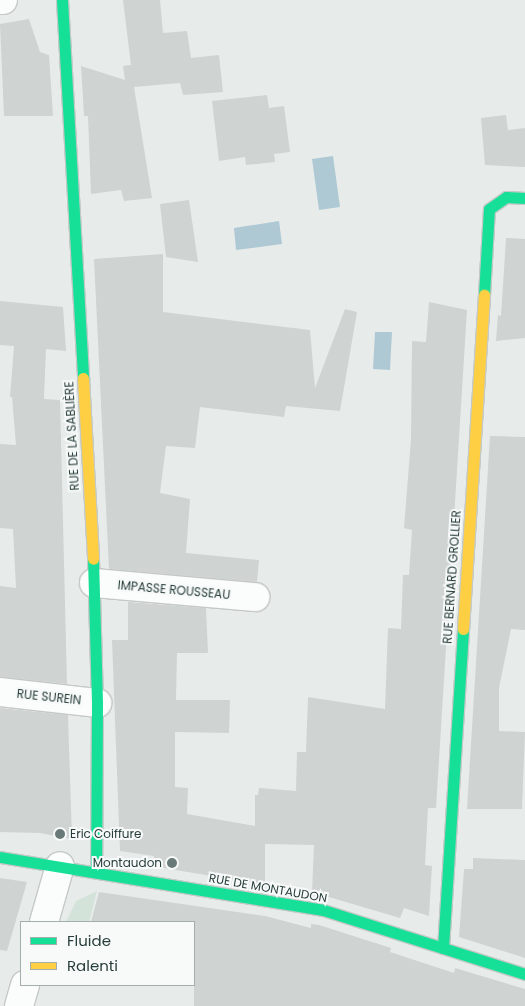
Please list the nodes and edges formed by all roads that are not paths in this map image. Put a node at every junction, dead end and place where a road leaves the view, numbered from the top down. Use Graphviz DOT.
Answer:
graph roads {
  1 [pos="62,0"];
  2 [pos="525,198"];
  3 [pos="94,584"];
  4 [pos="255,597"];
  5 [pos="0,692"];
  6 [pos="97,703"];
  7 [pos="0,857"];
  8 [pos="60,866"];
  9 [pos="96,871"];
  10 [pos="44,921"];
  11 [pos="443,948"];
  12 [pos="525,974"];
  13 [pos="25,986"];
  14 [pos="19,1006"];
  1 -- 3 [label="street, RUE DE LA SABLIÈRE"];
  2 -- 11 [label="street, RUE BERNARD GROLLIER"];
  3 -- 4 [label="street, IMPASSE ROUSSEAU"];
  3 -- 6 [label="street, RUE DE LA SABLIÈRE"];
  5 -- 6 [label="street, RUE SUREIN"];
  6 -- 9 [label="street, RUE DE LA SABLIÈRE"];
  7 -- 8 [label="street, RUE DE MONTAUDON"];
  8 -- 9 [label="street, RUE DE MONTAUDON"];
  8 -- 10 [label="street"];
  9 -- 11 [label="street, RUE DE MONTAUDON"];
  11 -- 12 [label="street, RUE DE MONTAUDON"];
  13 -- 14 [label="street"];
}
